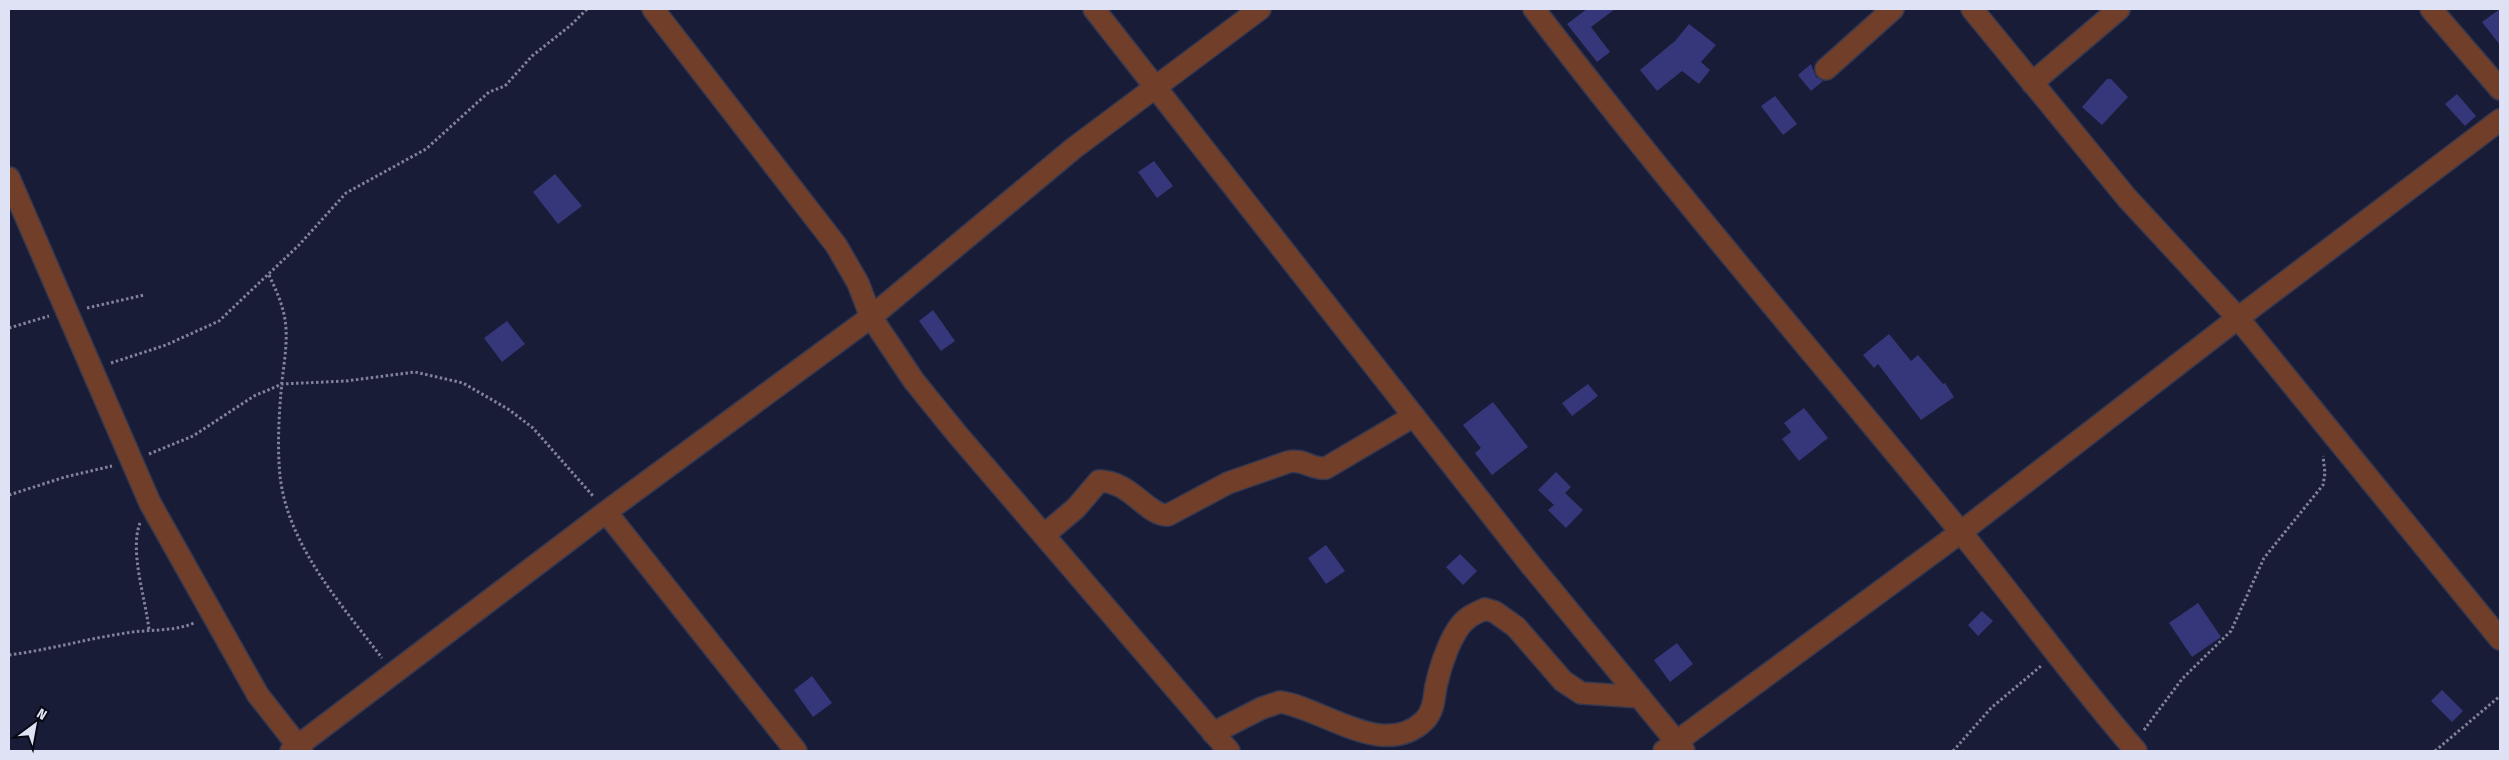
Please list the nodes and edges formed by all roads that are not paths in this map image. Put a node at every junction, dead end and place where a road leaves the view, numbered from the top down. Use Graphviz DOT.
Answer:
graph roads {
  1 [pos="653,9"];
  2 [pos="1094,9"];
  3 [pos="1260,9"];
  4 [pos="1534,9"];
  5 [pos="1893,9"];
  6 [pos="1972,9"];
  7 [pos="2119,9"];
  8 [pos="2431,9"];
  9 [pos="1826,69"];
  10 [pos="2032,83"];
  11 [pos="1157,88"];
  12 [pos="2500,89"];
  13 [pos="2500,120"];
  14 [pos="9,178"];
  15 [pos="871,317"];
  16 [pos="2238,318"];
  17 [pos="1414,416"];
  18 [pos="606,512"];
  19 [pos="1961,532"];
  20 [pos="1044,535"];
  21 [pos="2500,639"];
  22 [pos="1640,697"];
  23 [pos="1213,733"];
  24 [pos="1675,748"];
  25 [pos="2134,749"];
  26 [pos="297,750"];
  27 [pos="796,751"];
  28 [pos="1228,751"];
  1 -- 15 [label="street"];
  2 -- 11 [label="street"];
  3 -- 11 [label="street"];
  4 -- 19 [label="street"];
  5 -- 9 [label="street"];
  6 -- 10 [label="street"];
  7 -- 10 [label="street"];
  8 -- 12 [label="street"];
  10 -- 16 [label="street"];
  11 -- 15 [label="street"];
  11 -- 17 [label="street"];
  13 -- 16 [label="street"];
  14 -- 26 [label="street"];
  15 -- 18 [label="street"];
  15 -- 20 [label="street"];
  16 -- 19 [label="street"];
  16 -- 21 [label="street"];
  17 -- 20 [label="street"];
  17 -- 22 [label="street"];
  18 -- 26 [label="street"];
  18 -- 27 [label="street"];
  19 -- 24 [label="street"];
  19 -- 25 [label="street"];
  20 -- 23 [label="street"];
  22 -- 23 [label="street"];
  22 -- 24 [label="street"];
  23 -- 28 [label="street"];
}
